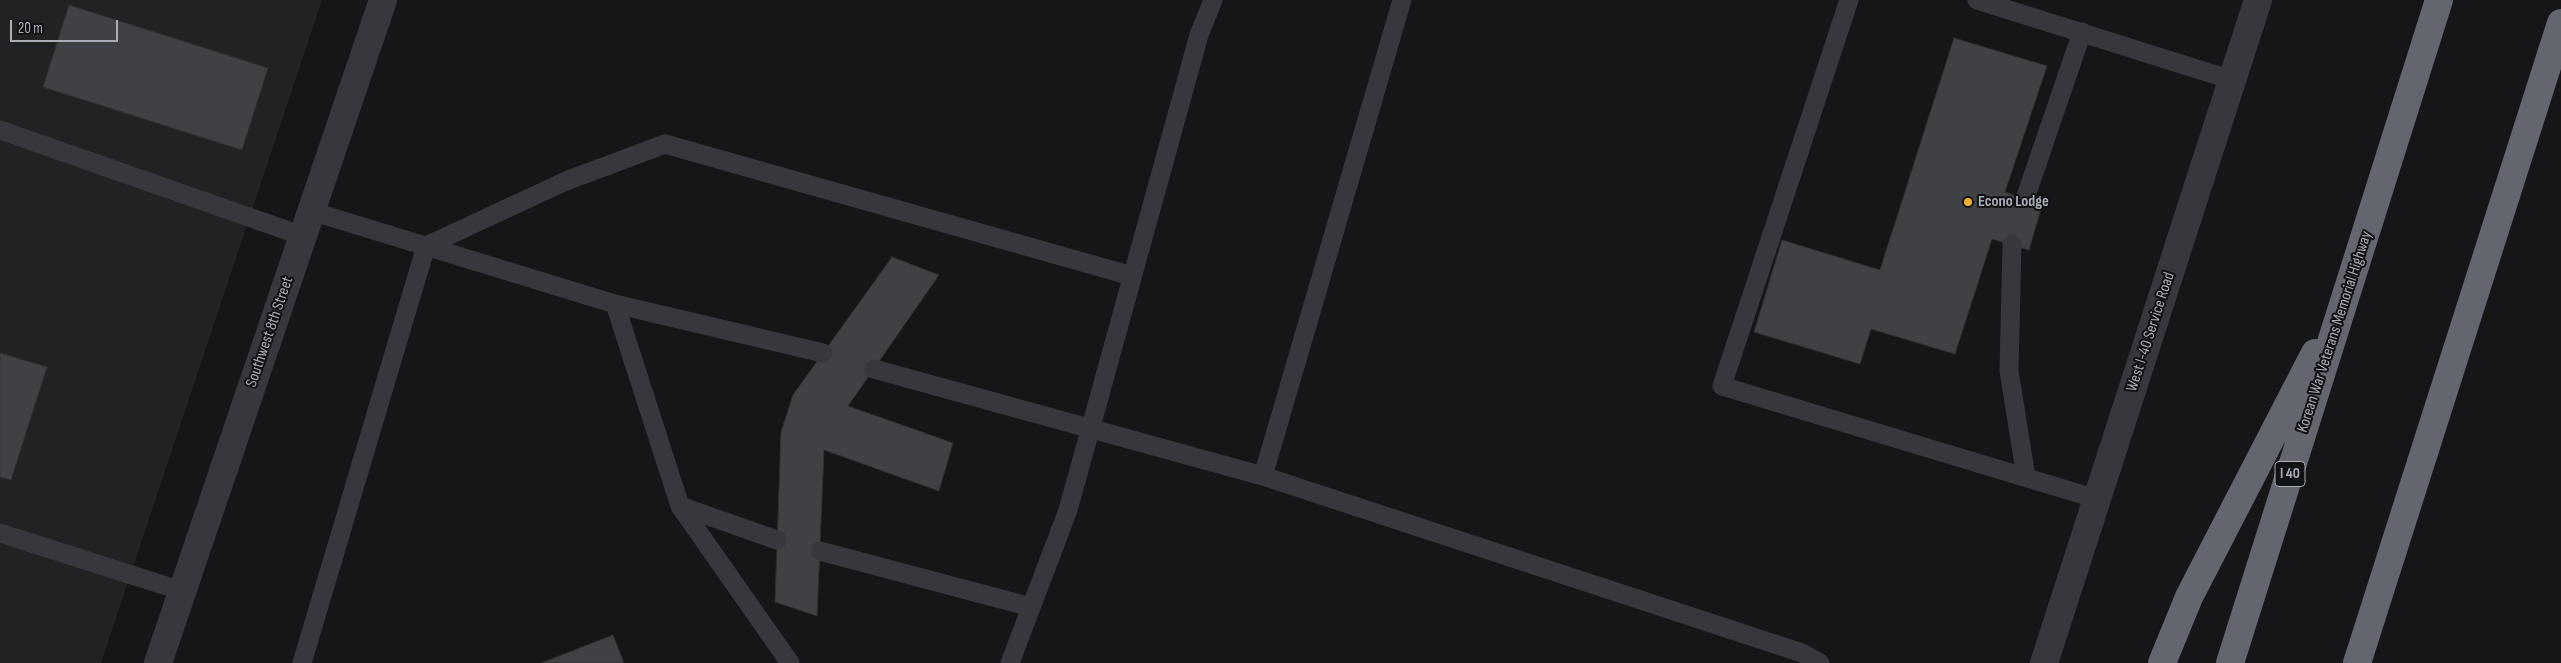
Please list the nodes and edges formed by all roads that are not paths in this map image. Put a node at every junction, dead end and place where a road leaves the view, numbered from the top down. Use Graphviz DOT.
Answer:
graph roads {
  1 [pos="383,0"];
  2 [pos="1213,0"];
  3 [pos="1402,0"];
  4 [pos="1849,0"];
  5 [pos="1977,0"];
  6 [pos="2258,0"];
  7 [pos="2439,0"];
  8 [pos="2561,23"];
  9 [pos="2082,32"];
  10 [pos="2232,80"];
  11 [pos="0,130"];
  12 [pos="2025,199"];
  13 [pos="307,224"];
  14 [pos="2012,244"];
  15 [pos="426,246"];
  16 [pos="1132,276"];
  17 [pos="2350,285"];
  18 [pos="615,304"];
  19 [pos="823,353"];
  20 [pos="874,369"];
  21 [pos="1090,428"];
  22 [pos="1263,476"];
  23 [pos="2026,477"];
  24 [pos="2097,499"];
  25 [pos="680,506"];
  26 [pos="0,533"];
  27 [pos="777,540"];
  28 [pos="820,551"];
  29 [pos="2385,574"];
  30 [pos="182,591"];
  31 [pos="1031,607"];
  32 [pos="158,663"];
  33 [pos="302,663"];
  34 [pos="790,663"];
  35 [pos="1010,663"];
  36 [pos="1820,663"];
  37 [pos="2044,663"];
  38 [pos="2162,663"];
  39 [pos="2230,663"];
  40 [pos="2357,663"];
  41 [pos="2373,663"];
  1 -- 13 [label="street, Southwest 8th Street"];
  2 -- 16 [label="lane"];
  3 -- 22 [label="lane"];
  4 -- 23 [label="lane"];
  5 -- 9 [label="lane"];
  6 -- 10 [label="street, West I-40 Service Road"];
  7 -- 17 [label="highway, Korean War Veterans Memorial Highway / I 40"];
  8 -- 29 [label="highway"];
  9 -- 10 [label="lane"];
  9 -- 12 [label="lane"];
  10 -- 24 [label="street, West I-40 Service Road"];
  11 -- 13 [label="lane"];
  13 -- 15 [label="lane"];
  13 -- 30 [label="street, Southwest 8th Street"];
  14 -- 23 [label="lane"];
  15 -- 16 [label="lane"];
  15 -- 18 [label="lane"];
  15 -- 33 [label="lane"];
  16 -- 21 [label="lane"];
  17 -- 38 [label="highway"];
  17 -- 39 [label="highway, Korean War Veterans Memorial Highway / I 40"];
  18 -- 19 [label="lane"];
  18 -- 25 [label="lane"];
  20 -- 21 [label="lane"];
  21 -- 22 [label="lane"];
  21 -- 31 [label="lane"];
  22 -- 36 [label="lane"];
  23 -- 24 [label="lane"];
  24 -- 37 [label="street, West I-40 Service Road"];
  25 -- 27 [label="lane"];
  25 -- 34 [label="lane"];
  26 -- 30 [label="lane"];
  28 -- 31 [label="lane"];
  29 -- 40 [label="highway"];
  29 -- 41 [label="highway"];
  30 -- 32 [label="street, Southwest 8th Street"];
  31 -- 35 [label="lane"];
}
